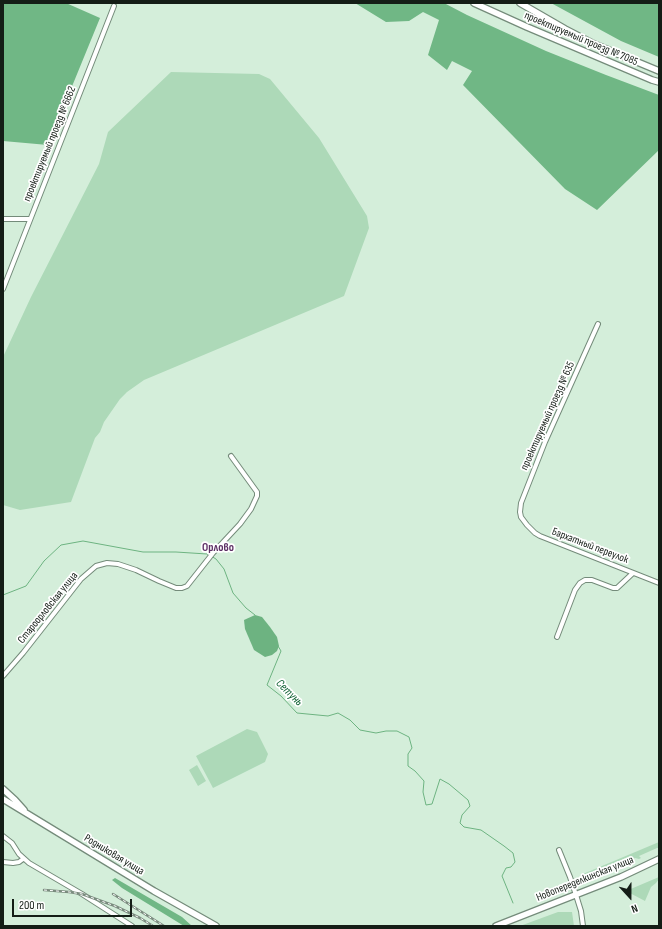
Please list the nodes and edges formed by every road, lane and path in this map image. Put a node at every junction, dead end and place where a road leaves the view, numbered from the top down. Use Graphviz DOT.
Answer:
graph roads {
  1 [pos="474,3"];
  2 [pos="520,3"];
  3 [pos="114,6"];
  4 [pos="659,72"];
  5 [pos="659,82"];
  6 [pos="3,219"];
  7 [pos="30,220"];
  8 [pos="3,289"];
  9 [pos="598,324"];
  10 [pos="231,456"];
  11 [pos="521,517"];
  12 [pos="633,572"];
  13 [pos="659,583"];
  14 [pos="557,637"];
  15 [pos="3,676"];
  16 [pos="3,789"];
  17 [pos="3,799"];
  18 [pos="28,815"];
  19 [pos="3,836"];
  20 [pos="559,850"];
  21 [pos="24,859"];
  22 [pos="659,859"];
  23 [pos="3,862"];
  24 [pos="576,895"];
  25 [pos="132,926"];
  26 [pos="216,926"];
  27 [pos="496,926"];
  28 [pos="583,926"];
  1 -- 5 [label="main road, проектируемый проезд № 7085"];
  2 -- 4 [label="main road, проектируемый проезд № 7085"];
  3 -- 7 [label="street, проектируемый проезд № 6662"];
  6 -- 7 [label="street"];
  7 -- 8 [label="street, проектируемый проезд № 6662"];
  9 -- 11 [label="street, проектируемый проезд № 635"];
  10 -- 15 [label="street, Староорловская улица"];
  11 -- 12 [label="street, Бархатный переулок"];
  12 -- 13 [label="street, Бархатный переулок"];
  12 -- 14 [label="street"];
  16 -- 18 [label="main road"];
  17 -- 18 [label="main road, Родниковая улица"];
  18 -- 26 [label="main road, Родниковая улица"];
  19 -- 21 [label="street"];
  20 -- 24 [label="street"];
  21 -- 23 [label="street"];
  21 -- 25 [label="street"];
  22 -- 24 [label="main road, Новопеределкинская улица"];
  24 -- 27 [label="main road, Новопеределкинская улица"];
  24 -- 28 [label="street"];
}
